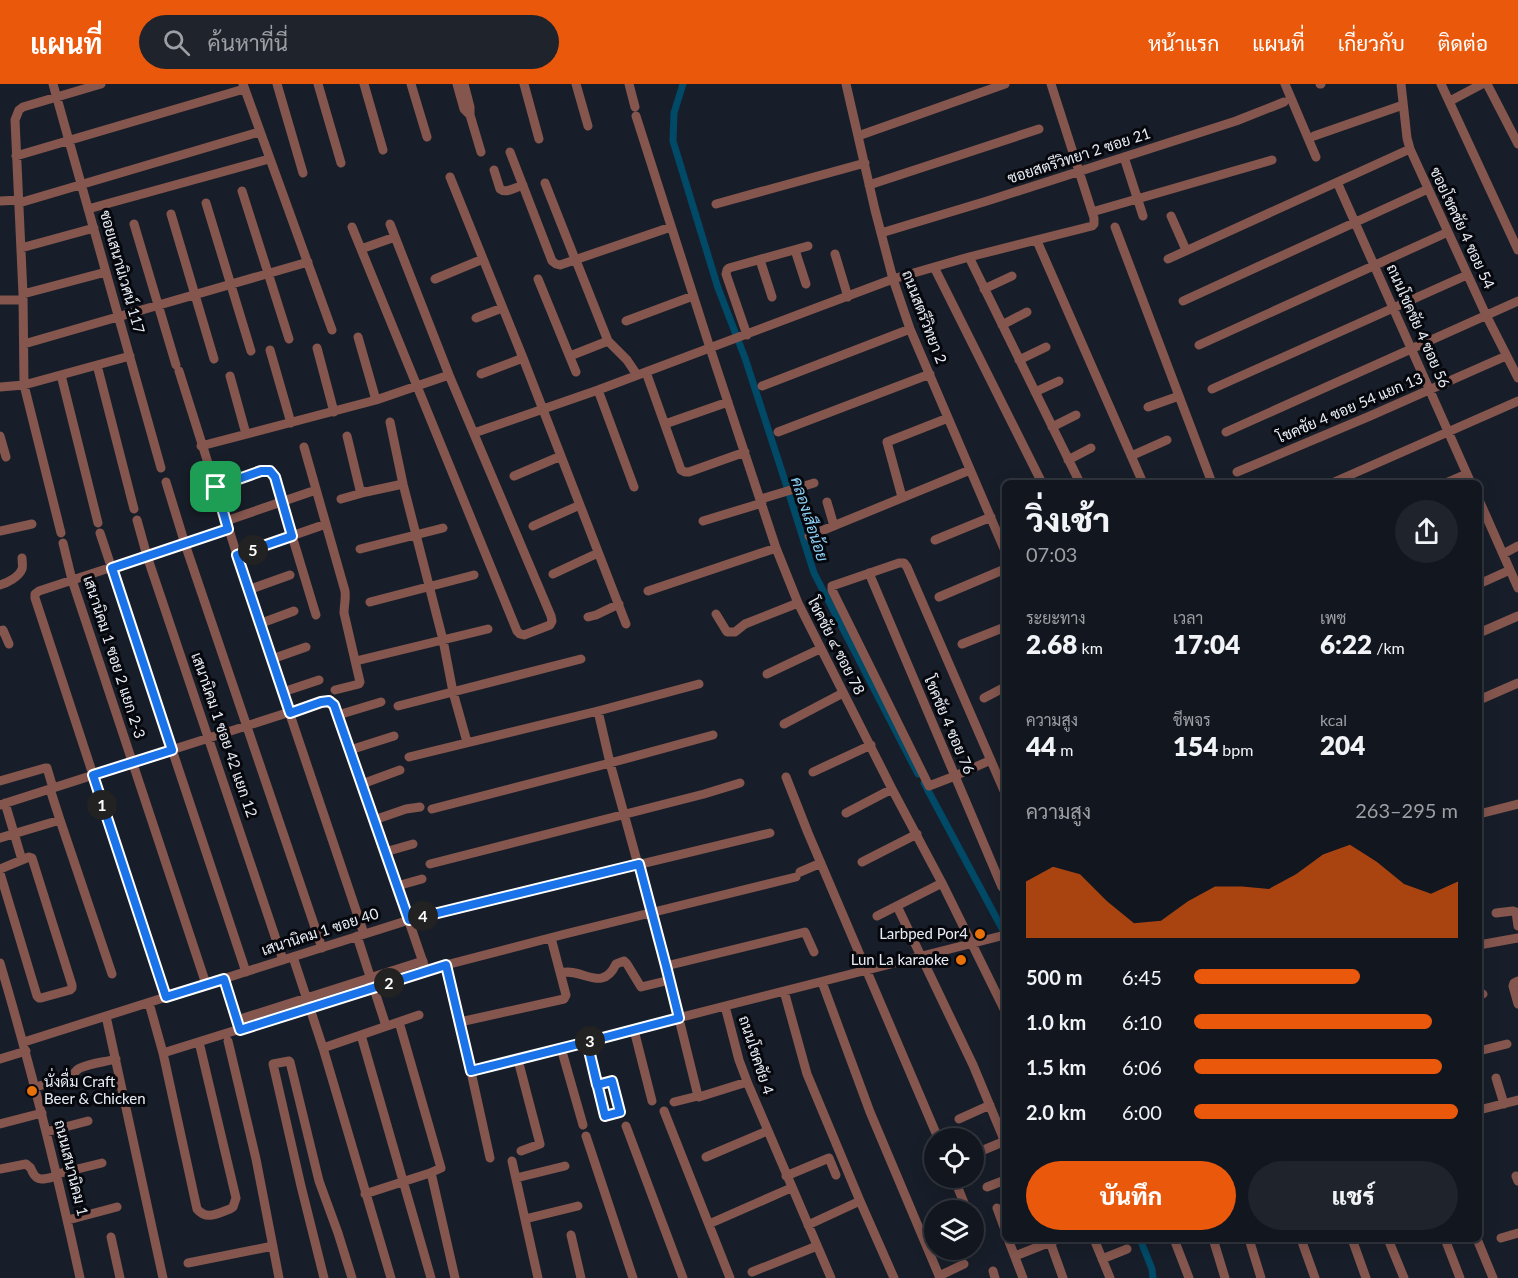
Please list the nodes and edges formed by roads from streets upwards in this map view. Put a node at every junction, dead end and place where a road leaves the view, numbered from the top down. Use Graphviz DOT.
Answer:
graph roads {
  1 [pos="53,84"];
  2 [pos="101,84"];
  3 [pos="277,84"];
  4 [pos="318,84"];
  5 [pos="364,84"];
  6 [pos="411,84"];
  7 [pos="457,84"];
  8 [pos="464,84"];
  9 [pos="524,84"];
  10 [pos="576,84"];
  11 [pos="629,84"];
  12 [pos="846,84"];
  13 [pos="1005,84"];
  14 [pos="1051,84"];
  15 [pos="1287,84"];
  16 [pos="1401,84"];
  17 [pos="1441,84"];
  18 [pos="1482,84"];
  19 [pos="1487,84"];
  20 [pos="244,87"];
  21 [pos="57,97"];
  22 [pos="1450,101"];
  23 [pos="1284,102"];
  24 [pos="1403,105"];
  25 [pos="470,115"];
  26 [pos="588,126"];
  27 [pos="1039,129"];
  28 [pos="260,132"];
  29 [pos="858,136"];
  30 [pos="1314,136"];
  31 [pos="427,137"];
  32 [pos="539,139"];
  33 [pos="69,140"];
  34 [pos="1518,144"];
  35 [pos="1410,149"];
  36 [pos="383,150"];
  37 [pos="481,152"];
  38 [pos="510,152"];
  39 [pos="16,156"];
  40 [pos="1124,157"];
  41 [pos="1316,157"];
  42 [pos="269,159"];
  43 [pos="1272,160"];
  44 [pos="341,162"];
  45 [pos="865,163"];
  46 [pos="494,170"];
  47 [pos="1080,172"];
  48 [pos="303,173"];
  49 [pos="450,177"];
  50 [pos="1337,182"];
  51 [pos="545,183"];
  52 [pos="80,185"];
  53 [pos="523,185"];
  54 [pos="869,185"];
  55 [pos="1428,189"];
  56 [pos="242,190"];
  57 [pos="1137,199"];
  58 [pos="0,201"];
  59 [pos="19,202"];
  60 [pos="206,203"];
  61 [pos="716,204"];
  62 [pos="88,209"];
  63 [pos="1092,212"];
  64 [pos="171,214"];
  65 [pos="1143,216"];
  66 [pos="1172,216"];
  67 [pos="1355,223"];
  68 [pos="134,224"];
  69 [pos="390,224"];
  70 [pos="352,227"];
  71 [pos="1115,227"];
  72 [pos="94,228"];
  73 [pos="671,228"];
  74 [pos="1448,232"];
  75 [pos="881,233"];
  76 [pos="395,237"];
  77 [pos="1037,241"];
  78 [pos="808,246"];
  79 [pos="21,248"];
  80 [pos="361,249"];
  81 [pos="795,250"];
  82 [pos="1186,250"];
  83 [pos="1518,250"];
  84 [pos="835,254"];
  85 [pos="969,257"];
  86 [pos="483,259"];
  87 [pos="1168,259"];
  88 [pos="760,260"];
  89 [pos="576,261"];
  90 [pos="308,262"];
  91 [pos="1374,266"];
  92 [pos="934,267"];
  93 [pos="106,272"];
  94 [pos="268,273"];
  95 [pos="1467,275"];
  96 [pos="1012,276"];
  97 [pos="435,279"];
  98 [pos="538,279"];
  99 [pos="893,279"];
  100 [pos="231,284"];
  101 [pos="806,284"];
  102 [pos="984,289"];
  103 [pos="195,294"];
  104 [pos="693,296"];
  105 [pos="23,297"];
  106 [pos="772,297"];
  107 [pos="848,297"];
  108 [pos="0,300"];
  109 [pos="1183,301"];
  110 [pos="1518,302"];
  111 [pos="158,304"];
  112 [pos="502,308"];
  113 [pos="1394,309"];
  114 [pos="1027,312"];
  115 [pos="1486,315"];
  116 [pos="118,316"];
  117 [pos="476,318"];
  118 [pos="626,321"];
  119 [pos="1002,325"];
  120 [pos="910,329"];
  121 [pos="332,330"];
  122 [pos="358,337"];
  123 [pos="741,337"];
  124 [pos="289,339"];
  125 [pos="608,341"];
  126 [pos="24,344"];
  127 [pos="1199,345"];
  128 [pos="1046,347"];
  129 [pos="317,348"];
  130 [pos="710,348"];
  131 [pos="270,350"];
  132 [pos="1412,350"];
  133 [pos="251,351"];
  134 [pos="130,356"];
  135 [pos="570,356"];
  136 [pos="1506,356"];
  137 [pos="523,358"];
  138 [pos="214,359"];
  139 [pos="1019,360"];
  140 [pos="97,365"];
  141 [pos="576,372"];
  142 [pos="482,374"];
  143 [pos="641,374"];
  144 [pos="930,374"];
  145 [pos="61,375"];
  146 [pos="448,375"];
  147 [pos="230,376"];
  148 [pos="1518,378"];
  149 [pos="1059,381"];
  150 [pos="24,384"];
  151 [pos="0,387"];
  152 [pos="416,387"];
  153 [pos="762,387"];
  154 [pos="1212,389"];
  155 [pos="598,390"];
  156 [pos="1430,390"];
  157 [pos="1035,392"];
  158 [pos="1179,396"];
  159 [pos="376,400"];
  160 [pos="1518,401"];
  161 [pos="728,402"];
  162 [pos="1148,408"];
  163 [pos="542,410"];
  164 [pos="334,412"];
  165 [pos="1076,415"];
  166 [pos="948,418"];
  167 [pos="390,422"];
  168 [pos="291,423"];
  169 [pos="666,424"];
  170 [pos="1052,427"];
  171 [pos="1448,431"];
  172 [pos="778,432"];
  173 [pos="1226,432"];
  174 [pos="474,433"];
  175 [pos="246,434"];
  176 [pos="0,436"];
  177 [pos="347,436"];
  178 [pos="1167,440"];
  179 [pos="201,446"];
  180 [pos="304,447"];
  181 [pos="1091,448"];
  182 [pos="745,452"];
  183 [pos="561,456"];
  184 [pos="1131,456"];
  185 [pos="6,457"];
  186 [pos="1068,460"];
  187 [pos="161,468"];
  188 [pos="970,470"];
  189 [pos="1237,472"];
  190 [pos="514,476"];
  191 [pos="1469,478"];
  192 [pos="1040,480"];
  193 [pos="1078,480"];
  194 [pos="1142,480"];
  195 [pos="1211,480"];
  196 [pos="1339,480"];
  197 [pos="166,482"];
  198 [pos="814,483"];
  199 [pos="403,484"];
  200 [pos="216,487"];
  201 [pos="634,487"];
  202 [pos="316,490"];
  203 [pos="366,492"];
  204 [pos="902,497"];
  205 [pos="341,499"];
  206 [pos="282,501"];
  207 [pos="762,501"];
  208 [pos="827,502"];
  209 [pos="580,505"];
  210 [pos="1482,507"];
  211 [pos="134,509"];
  212 [pos="990,518"];
  213 [pos="137,520"];
  214 [pos="703,521"];
  215 [pos="1489,522"];
  216 [pos="32,524"];
  217 [pos="326,524"];
  218 [pos="227,525"];
  219 [pos="1482,525"];
  220 [pos="533,526"];
  221 [pos="834,526"];
  222 [pos="443,528"];
  223 [pos="0,531"];
  224 [pos="61,533"];
  225 [pos="416,534"];
  226 [pos="292,536"];
  227 [pos="809,536"];
  228 [pos="935,540"];
  229 [pos="63,543"];
  230 [pos="185,544"];
  231 [pos="1002,544"];
  232 [pos="1518,546"];
  233 [pos="776,548"];
  234 [pos="360,549"];
  235 [pos="598,553"];
  236 [pos="1503,554"];
  237 [pos="237,555"];
  238 [pos="147,556"];
  239 [pos="22,558"];
  240 [pos="112,568"];
  241 [pos="1002,569"];
  242 [pos="1510,570"];
  243 [pos="869,573"];
  244 [pos="290,574"];
  245 [pos="553,574"];
  246 [pos="474,575"];
  247 [pos="72,580"];
  248 [pos="1482,583"];
  249 [pos="0,585"];
  250 [pos="429,586"];
  251 [pos="1518,588"];
  252 [pos="248,590"];
  253 [pos="648,591"];
  254 [pos="939,597"];
  255 [pos="370,602"];
  256 [pos="798,603"];
  257 [pos="618,604"];
  258 [pos="294,611"];
  259 [pos="716,614"];
  260 [pos="316,615"];
  261 [pos="1518,616"];
  262 [pos="588,617"];
  263 [pos="259,624"];
  264 [pos="626,624"];
  265 [pos="1,627"];
  266 [pos="1002,628"];
  267 [pos="488,629"];
  268 [pos="1482,632"];
  269 [pos="443,640"];
  270 [pos="9,644"];
  271 [pos="962,644"];
  272 [pos="306,647"];
  273 [pos="820,649"];
  274 [pos="272,659"];
  275 [pos="581,659"];
  276 [pos="360,660"];
  277 [pos="767,674"];
  278 [pos="318,680"];
  279 [pos="1518,683"];
  280 [pos="699,684"];
  281 [pos="1002,689"];
  282 [pos="335,690"];
  283 [pos="283,692"];
  284 [pos="453,692"];
  285 [pos="843,693"];
  286 [pos="984,698"];
  287 [pos="1482,699"];
  288 [pos="381,702"];
  289 [pos="398,706"];
  290 [pos="598,711"];
  291 [pos="290,713"];
  292 [pos="338,715"];
  293 [pos="784,724"];
  294 [pos="246,727"];
  295 [pos="713,735"];
  296 [pos="394,736"];
  297 [pos="209,739"];
  298 [pos="467,742"];
  299 [pos="871,745"];
  300 [pos="172,750"];
  301 [pos="351,750"];
  302 [pos="409,757"];
  303 [pos="991,760"];
  304 [pos="133,763"];
  305 [pos="610,763"];
  306 [pos="400,770"];
  307 [pos="813,772"];
  308 [pos="93,775"];
  309 [pos="955,776"];
  310 [pos="786,777"];
  311 [pos="0,781"];
  312 [pos="740,783"];
  313 [pos="362,784"];
  314 [pos="1002,786"];
  315 [pos="52,788"];
  316 [pos="892,789"];
  317 [pos="2,804"];
  318 [pos="1518,804"];
  319 [pos="420,807"];
  320 [pos="432,809"];
  321 [pos="846,813"];
  322 [pos="1482,813"];
  323 [pos="625,814"];
  324 [pos="60,820"];
  325 [pos="374,820"];
  326 [pos="770,833"];
  327 [pos="14,834"];
  328 [pos="917,834"];
  329 [pos="0,838"];
  330 [pos="413,844"];
  331 [pos="385,852"];
  332 [pos="22,860"];
  333 [pos="862,862"];
  334 [pos="821,863"];
  335 [pos="430,864"];
  336 [pos="639,864"];
  337 [pos="0,871"];
  338 [pos="422,879"];
  339 [pos="942,883"];
  340 [pos="1002,884"];
  341 [pos="397,886"];
  342 [pos="897,906"];
  343 [pos="1496,913"];
  344 [pos="651,914"];
  345 [pos="877,916"];
  346 [pos="409,920"];
  347 [pos="1518,926"];
  348 [pos="360,935"];
  349 [pos="1002,935"];
  350 [pos="551,938"];
  351 [pos="1518,939"];
  352 [pos="971,943"];
  353 [pos="1482,945"];
  354 [pos="322,948"];
  355 [pos="814,952"];
  356 [pos="293,957"];
  357 [pos="920,957"];
  358 [pos="283,960"];
  359 [pos="423,961"];
  360 [pos="0,963"];
  361 [pos="446,965"];
  362 [pos="666,966"];
  363 [pos="867,970"];
  364 [pos="426,971"];
  365 [pos="246,972"];
  366 [pos="561,973"];
  367 [pos="112,974"];
  368 [pos="371,978"];
  369 [pos="224,979"];
  370 [pos="670,980"];
  371 [pos="822,981"];
  372 [pos="1518,981"];
  373 [pos="206,984"];
  374 [pos="374,988"];
  375 [pos="4,989"];
  376 [pos="784,992"];
  377 [pos="166,997"];
  378 [pos="149,1002"];
  379 [pos="308,1003"];
  380 [pos="1518,1004"];
  381 [pos="1002,1005"];
  382 [pos="725,1006"];
  383 [pos="419,1015"];
  384 [pos="106,1016"];
  385 [pos="679,1018"];
  386 [pos="399,1022"];
  387 [pos="460,1022"];
  388 [pos="239,1025"];
  389 [pos="386,1026"];
  390 [pos="634,1030"];
  391 [pos="361,1035"];
  392 [pos="228,1041"];
  393 [pos="199,1042"];
  394 [pos="587,1042"];
  395 [pos="1507,1044"];
  396 [pos="25,1047"];
  397 [pos="323,1048"];
  398 [pos="561,1048"];
  399 [pos="1482,1051"];
  400 [pos="163,1053"];
  401 [pos="0,1059"];
  402 [pos="116,1059"];
  403 [pos="518,1059"];
  404 [pos="471,1071"];
  405 [pos="1496,1078"];
  406 [pos="747,1082"];
  407 [pos="597,1085"];
  408 [pos="35,1087"];
  409 [pos="698,1096"];
  410 [pos="1518,1100"];
  411 [pos="652,1101"];
  412 [pos="674,1102"];
  413 [pos="1504,1104"];
  414 [pos="990,1105"];
  415 [pos="1482,1109"];
  416 [pos="664,1112"];
  417 [pos="42,1113"];
  418 [pos="959,1119"];
  419 [pos="88,1121"];
  420 [pos="0,1124"];
  421 [pos="583,1125"];
  422 [pos="626,1126"];
  423 [pos="934,1128"];
  424 [pos="767,1131"];
  425 [pos="46,1132"];
  426 [pos="1002,1134"];
  427 [pos="586,1136"];
  428 [pos="1002,1142"];
  429 [pos="984,1150"];
  430 [pos="521,1151"];
  431 [pos="706,1157"];
  432 [pos="490,1158"];
  433 [pos="512,1161"];
  434 [pos="102,1163"];
  435 [pos="565,1166"];
  436 [pos="0,1169"];
  437 [pos="836,1174"];
  438 [pos="57,1175"];
  439 [pos="786,1176"];
  440 [pos="432,1177"];
  441 [pos="516,1178"];
  442 [pos="319,1181"];
  443 [pos="1002,1181"];
  444 [pos="403,1182"];
  445 [pos="301,1186"];
  446 [pos="987,1187"];
  447 [pos="791,1188"];
  448 [pos="365,1194"];
  449 [pos="860,1201"];
  450 [pos="578,1206"];
  451 [pos="117,1207"];
  452 [pos="997,1208"];
  453 [pos="525,1219"];
  454 [pos="68,1220"];
  455 [pos="1002,1222"];
  456 [pos="709,1224"];
  457 [pos="808,1225"];
  458 [pos="1518,1233"];
  459 [pos="571,1235"];
  460 [pos="111,1237"];
  461 [pos="1501,1239"];
  462 [pos="1009,1242"];
  463 [pos="1047,1242"];
  464 [pos="1053,1242"];
  465 [pos="1095,1242"];
  466 [pos="1175,1242"];
  467 [pos="1214,1242"];
  468 [pos="1250,1242"];
  469 [pos="1302,1242"];
  470 [pos="1353,1242"];
  471 [pos="1390,1242"];
  472 [pos="1446,1242"];
  473 [pos="1478,1242"];
  474 [pos="273,1246"];
  475 [pos="817,1246"];
  476 [pos="1127,1249"];
  477 [pos="1015,1256"];
  478 [pos="1102,1259"];
  479 [pos="188,1263"];
  480 [pos="964,1264"];
  481 [pos="753,1272"];
  482 [pos="940,1277"];
  483 [pos="80,1278"];
  484 [pos="120,1278"];
  485 [pos="163,1278"];
  486 [pos="279,1278"];
  487 [pos="324,1278"];
  488 [pos="351,1278"];
  489 [pos="391,1278"];
  490 [pos="431,1278"];
  491 [pos="455,1278"];
  492 [pos="538,1278"];
  493 [pos="581,1278"];
  494 [pos="633,1278"];
  495 [pos="683,1278"];
  496 [pos="730,1278"];
  497 [pos="831,1278"];
  498 [pos="894,1278"];
  499 [pos="1023,1278"];
  500 [pos="1063,1278"];
  501 [pos="1110,1278"];
  502 [pos="1189,1278"];
  503 [pos="1225,1278"];
  504 [pos="1261,1278"];
  505 [pos="1315,1278"];
  506 [pos="1366,1278"];
  507 [pos="1404,1278"];
  508 [pos="1460,1278"];
  509 [pos="1493,1278"];
  1 -- 21 [label="street, ซอยเสนานิเวศน์ 117"];
  2 -- 21 [label="street"];
  3 -- 48 [label="street"];
  4 -- 44 [label="street"];
  5 -- 36 [label="street"];
  6 -- 31 [label="street"];
  7 -- 25 [label="street"];
  8 -- 25 [label="street"];
  9 -- 32 [label="street"];
  10 -- 26 [label="street"];
  11 -- 73 [label="street, โชคชัย ๔ ซอย 78"];
  12 -- 29 [label="street, ถนนสตรีวิทยา 2"];
  13 -- 29 [label="street"];
  14 -- 47 [label="street"];
  15 -- 41 [label="street"];
  16 -- 24 [label="street, ซอยโชคชัย 4 ซอย 54"];
  17 -- 22 [label="street"];
  18 -- 22 [label="street"];
  19 -- 34 [label="street"];
  20 -- 28 [label="street"];
  20 -- 33 [label="street"];
  21 -- 33 [label="street, ซอยเสนานิเวศน์ 117"];
  21 -- 39 [label="street"];
  22 -- 83 [label="street"];
  23 -- 40 [label="street, ซอยสตรีวิทยา 2 ซอย 21"];
  24 -- 30 [label="street"];
  24 -- 35 [label="street, ซอยโชคชัย 4 ซอย 54"];
  25 -- 37 [label="street"];
  27 -- 54 [label="street"];
  28 -- 42 [label="street"];
  28 -- 52 [label="street"];
  29 -- 45 [label="street, ถนนสตรีวิทยา 2"];
  33 -- 39 [label="street"];
  33 -- 52 [label="street, ซอยเสนานิเวศน์ 117"];
  35 -- 50 [label="street"];
  35 -- 55 [label="street, ซอยโชคชัย 4 ซอย 54"];
  38 -- 53 [label="street"];
  39 -- 59 [label="street"];
  40 -- 47 [label="street, ซอยสตรีวิทยา 2 ซอย 21"];
  40 -- 57 [label="street"];
  42 -- 62 [label="street"];
  42 -- 90 [label="street"];
  43 -- 57 [label="street"];
  45 -- 54 [label="street, ถนนสตรีวิทยา 2"];
  45 -- 61 [label="street"];
  46 -- 53 [label="street"];
  47 -- 63 [label="street"];
  47 -- 75 [label="street, ซอยสตรีวิทยา 2 ซอย 21"];
  49 -- 86 [label="street"];
  50 -- 67 [label="street, ถนนโชคชัย 4 ซอย 56"];
  50 -- 82 [label="street"];
  51 -- 89 [label="street"];
  52 -- 59 [label="street"];
  52 -- 62 [label="street, ซอยเสนานิเวศน์ 117"];
  53 -- 89 [label="street"];
  54 -- 75 [label="street, ถนนสตรีวิทยา 2"];
  55 -- 67 [label="street"];
  55 -- 74 [label="street, ซอยโชคชัย 4 ซอย 54"];
  56 -- 94 [label="street"];
  57 -- 63 [label="street"];
  57 -- 65 [label="street"];
  58 -- 59 [label="street"];
  59 -- 79 [label="street"];
  60 -- 100 [label="street"];
  62 -- 72 [label="street, ซอยเสนานิเวศน์ 117"];
  63 -- 77 [label="street"];
  64 -- 103 [label="street"];
  66 -- 82 [label="street"];
  67 -- 91 [label="street, ถนนโชคชัย 4 ซอย 56"];
  67 -- 109 [label="street"];
  68 -- 111 [label="street"];
  69 -- 76 [label="street"];
  70 -- 80 [label="street"];
  71 -- 158 [label="street"];
  72 -- 79 [label="street"];
  72 -- 93 [label="street, ซอยเสนานิเวศน์ 117"];
  73 -- 89 [label="street"];
  73 -- 104 [label="street, โชคชัย ๔ ซอย 78"];
  74 -- 91 [label="street"];
  74 -- 95 [label="street, ซอยโชคชัย 4 ซอย 54"];
  75 -- 99 [label="street, ถนนสตรีวิทยา 2"];
  76 -- 80 [label="street"];
  76 -- 146 [label="street"];
  77 -- 85 [label="street"];
  77 -- 184 [label="street"];
  78 -- 81 [label="street"];
  79 -- 105 [label="street"];
  80 -- 152 [label="street"];
  81 -- 88 [label="street"];
  81 -- 101 [label="street"];
  82 -- 87 [label="street"];
  84 -- 107 [label="street"];
  85 -- 92 [label="street"];
  85 -- 102 [label="street"];
  86 -- 97 [label="street"];
  86 -- 112 [label="street"];
  88 -- 106 [label="street"];
  88 -- 123 [label="street"];
  89 -- 125 [label="street"];
  90 -- 94 [label="street"];
  90 -- 121 [label="street"];
  91 -- 113 [label="street, ถนนโชคชัย 4 ซอย 56"];
  91 -- 127 [label="street"];
  92 -- 99 [label="street"];
  92 -- 192 [label="street"];
  93 -- 105 [label="street"];
  93 -- 116 [label="street, ซอยเสนานิเวศน์ 117"];
  94 -- 100 [label="street"];
  94 -- 124 [label="street"];
  95 -- 113 [label="street"];
  95 -- 115 [label="street, ซอยโชคชัย 4 ซอย 54"];
  96 -- 102 [label="street"];
  98 -- 135 [label="street"];
  99 -- 107 [label="street"];
  99 -- 120 [label="street, ถนนสตรีวิทยา 2"];
  100 -- 103 [label="street"];
  100 -- 133 [label="street"];
  102 -- 119 [label="street"];
  103 -- 111 [label="street"];
  103 -- 138 [label="street"];
  104 -- 118 [label="street"];
  104 -- 130 [label="street, โชคชัย ๔ ซอย 78"];
  105 -- 108 [label="street"];
  105 -- 126 [label="street"];
  107 -- 123 [label="street"];
  110 -- 115 [label="street"];
  111 -- 116 [label="street"];
  111 -- 179 [label="street"];
  112 -- 117 [label="street"];
  112 -- 137 [label="street"];
  113 -- 132 [label="street, ถนนโชคชัย 4 ซอย 56"];
  113 -- 154 [label="street"];
  114 -- 119 [label="street"];
  115 -- 132 [label="street"];
  115 -- 136 [label="street, ซอยโชคชัย 4 ซอย 54"];
  116 -- 126 [label="street"];
  116 -- 134 [label="street, ซอยเสนานิเวศน์ 117"];
  119 -- 139 [label="street"];
  120 -- 144 [label="street, ถนนสตรีวิทยา 2"];
  120 -- 153 [label="street"];
  122 -- 159 [label="street"];
  123 -- 130 [label="street"];
  125 -- 135 [label="street"];
  125 -- 143 [label="street"];
  126 -- 150 [label="street"];
  128 -- 139 [label="street"];
  129 -- 164 [label="street"];
  130 -- 143 [label="street"];
  130 -- 161 [label="street, โชคชัย ๔ ซอย 78"];
  131 -- 168 [label="street"];
  132 -- 156 [label="street, ถนนโชคชัย 4 ซอย 56"];
  132 -- 173 [label="street"];
  134 -- 140 [label="street"];
  134 -- 187 [label="street, ซอยเสนานิเวศน์ 117"];
  135 -- 141 [label="street"];
  136 -- 148 [label="street, ซอยโชคชัย 4 ซอย 54"];
  136 -- 156 [label="street, โชคชัย 4 ซอย 54 แยก 13"];
  137 -- 142 [label="street"];
  137 -- 163 [label="street"];
  139 -- 157 [label="street"];
  140 -- 145 [label="street"];
  140 -- 211 [label="street"];
  143 -- 155 [label="street"];
  143 -- 169 [label="street"];
  144 -- 166 [label="street, ถนนสตรีวิทยา 2"];
  144 -- 172 [label="street"];
  145 -- 150 [label="street"];
  145 -- 240 [label="street"];
  146 -- 152 [label="street"];
  146 -- 174 [label="street"];
  147 -- 175 [label="street"];
  149 -- 157 [label="street"];
  150 -- 151 [label="street"];
  150 -- 224 [label="street"];
  152 -- 159 [label="street"];
  152 -- 174 [label="street"];
  155 -- 163 [label="street"];
  155 -- 201 [label="street"];
  156 -- 171 [label="street, ถนนโชคชัย 4 ซอย 56"];
  156 -- 189 [label="street, โชคชัย 4 ซอย 54 แยก 13"];
  157 -- 170 [label="street"];
  158 -- 162 [label="street"];
  158 -- 195 [label="street"];
  159 -- 164 [label="street"];
  160 -- 171 [label="street"];
  161 -- 169 [label="street"];
  161 -- 182 [label="street, โชคชัย ๔ ซอย 78"];
  163 -- 174 [label="street"];
  163 -- 183 [label="street"];
  164 -- 168 [label="street"];
  165 -- 170 [label="street"];
  166 -- 188 [label="street, ถนนสตรีวิทยา 2"];
  166 -- 204 [label="street"];
  167 -- 199 [label="street"];
  168 -- 175 [label="street"];
  169 -- 182 [label="street"];
  170 -- 186 [label="street"];
  171 -- 191 [label="street, ถนนโชคชัย 4 ซอย 56"];
  171 -- 196 [label="street"];
  175 -- 179 [label="street"];
  176 -- 185 [label="street"];
  177 -- 203 [label="street"];
  178 -- 184 [label="street"];
  179 -- 200 [label="street"];
  180 -- 202 [label="street"];
  181 -- 186 [label="street"];
  182 -- 207 [label="street, โชคชัย ๔ ซอย 78"];
  183 -- 190 [label="street"];
  183 -- 209 [label="street"];
  184 -- 194 [label="street"];
  186 -- 193 [label="street"];
  188 -- 204 [label="street"];
  188 -- 212 [label="street, ถนนสตรีวิทยา 2"];
  197 -- 230 [label="street"];
  198 -- 207 [label="street"];
  199 -- 203 [label="street"];
  199 -- 225 [label="street"];
  200 -- 206 [label="street"];
  200 -- 218 [label="street"];
  202 -- 206 [label="street"];
  202 -- 217 [label="street"];
  203 -- 205 [label="street"];
  204 -- 221 [label="street"];
  206 -- 218 [label="street"];
  206 -- 226 [label="street"];
  207 -- 214 [label="street"];
  207 -- 233 [label="street, โชคชัย ๔ ซอย 78"];
  208 -- 221 [label="street"];
  209 -- 220 [label="street"];
  209 -- 235 [label="street"];
  210 -- 215 [label="street"];
  212 -- 228 [label="street"];
  212 -- 231 [label="street, ถนนสตรีวิทยา 2"];
  213 -- 238 [label="street, เสนานิคม 1 ซอย 42 แยก 12"];
  215 -- 219 [label="street"];
  215 -- 236 [label="street"];
  216 -- 223 [label="street"];
  217 -- 226 [label="street"];
  217 -- 282 [label="street"];
  218 -- 230 [label="street"];
  218 -- 237 [label="street"];
  221 -- 227 [label="street"];
  222 -- 225 [label="street"];
  225 -- 234 [label="street"];
  225 -- 250 [label="street"];
  226 -- 237 [label="street"];
  226 -- 260 [label="street"];
  229 -- 247 [label="street, เสนานิคม 1 ซอย 2 แยก 2-3"];
  230 -- 238 [label="street"];
  230 -- 294 [label="street"];
  232 -- 236 [label="street"];
  233 -- 253 [label="street"];
  233 -- 256 [label="street, โชคชัย ๔ ซอย 78"];
  235 -- 245 [label="street"];
  235 -- 257 [label="street"];
  236 -- 242 [label="street"];
  237 -- 252 [label="street"];
  238 -- 240 [label="street"];
  238 -- 297 [label="street, เสนานิคม 1 ซอย 42 แยก 12"];
  239 -- 249 [label="street"];
  240 -- 247 [label="street"];
  240 -- 300 [label="street"];
  241 -- 254 [label="street"];
  242 -- 248 [label="street"];
  242 -- 251 [label="street"];
  243 -- 303 [label="street"];
  243 -- 309 [label="street, โชคชัย 4 ซอย 76"];
  243 -- 309 [label="street"];
  244 -- 252 [label="street"];
  246 -- 250 [label="street"];
  247 -- 304 [label="street, เสนานิคม 1 ซอย 2 แยก 2-3"];
  247 -- 308 [label="street"];
  250 -- 255 [label="street"];
  250 -- 269 [label="street"];
  252 -- 263 [label="street"];
  256 -- 259 [label="street"];
  256 -- 273 [label="street, โชคชัย ๔ ซอย 78"];
  257 -- 262 [label="street"];
  257 -- 264 [label="street"];
  258 -- 263 [label="street"];
  261 -- 268 [label="street"];
  263 -- 274 [label="street"];
  265 -- 270 [label="street"];
  266 -- 271 [label="street"];
  267 -- 269 [label="street"];
  269 -- 276 [label="street"];
  269 -- 284 [label="street"];
  272 -- 274 [label="street"];
  273 -- 277 [label="street"];
  273 -- 285 [label="street, โชคชัย ๔ ซอย 78"];
  274 -- 283 [label="street"];
  275 -- 284 [label="street"];
  278 -- 283 [label="street"];
  279 -- 287 [label="street"];
  280 -- 290 [label="street"];
  281 -- 286 [label="street"];
  283 -- 291 [label="street"];
  284 -- 289 [label="street"];
  284 -- 298 [label="street"];
  285 -- 293 [label="street"];
  285 -- 299 [label="street, โชคชัย ๔ ซอย 78"];
  288 -- 292 [label="street"];
  290 -- 298 [label="street"];
  290 -- 305 [label="street"];
  291 -- 292 [label="street"];
  291 -- 294 [label="street"];
  291 -- 348 [label="street"];
  292 -- 301 [label="street"];
  294 -- 297 [label="street"];
  294 -- 354 [label="street"];
  295 -- 305 [label="street"];
  296 -- 301 [label="street"];
  297 -- 300 [label="street"];
  297 -- 358 [label="street, เสนานิคม 1 ซอย 42 แยก 12"];
  298 -- 302 [label="street"];
  299 -- 307 [label="street"];
  299 -- 316 [label="street, โชคชัย ๔ ซอย 78"];
  300 -- 304 [label="street"];
  300 -- 365 [label="street"];
  301 -- 313 [label="street"];
  303 -- 309 [label="street"];
  303 -- 314 [label="street"];
  304 -- 308 [label="street"];
  304 -- 373 [label="street, เสนานิคม 1 ซอย 2 แยก 2-3"];
  305 -- 320 [label="street"];
  305 -- 323 [label="street"];
  306 -- 313 [label="street"];
  308 -- 315 [label="street"];
  308 -- 377 [label="street"];
  309 -- 340 [label="street, โชคชัย 4 ซอย 76"];
  310 -- 334 [label="street"];
  311 -- 315 [label="street"];
  312 -- 323 [label="street"];
  313 -- 325 [label="street"];
  315 -- 317 [label="street"];
  315 -- 324 [label="street"];
  316 -- 321 [label="street"];
  316 -- 328 [label="street, โชคชัย ๔ ซอย 78"];
  317 -- 327 [label="street"];
  318 -- 322 [label="street"];
  319 -- 325 [label="street"];
  323 -- 335 [label="street"];
  323 -- 336 [label="street"];
  324 -- 327 [label="street"];
  324 -- 367 [label="street"];
  325 -- 331 [label="street"];
  326 -- 336 [label="street, เสนานิคม 1 ซอย 40"];
  327 -- 329 [label="street"];
  327 -- 332 [label="street"];
  328 -- 333 [label="street"];
  328 -- 339 [label="street, โชคชัย ๔ ซอย 78"];
  330 -- 331 [label="street"];
  331 -- 341 [label="street"];
  332 -- 337 [label="street"];
  332 -- 337 [label="street"];
  334 -- 344 [label="street"];
  334 -- 363 [label="street"];
  336 -- 344 [label="street"];
  336 -- 346 [label="street, เสนานิคม 1 ซอย 40"];
  338 -- 341 [label="street"];
  339 -- 342 [label="street"];
  339 -- 352 [label="street, โชคชัย ๔ ซอย 78"];
  341 -- 346 [label="street"];
  342 -- 345 [label="street"];
  342 -- 357 [label="street"];
  343 -- 347 [label="street"];
  344 -- 350 [label="street"];
  344 -- 362 [label="street"];
  346 -- 348 [label="street, เสนานิคม 1 ซอย 40"];
  346 -- 359 [label="street"];
  348 -- 354 [label="street, เสนานิคม 1 ซอย 40"];
  348 -- 368 [label="street"];
  349 -- 352 [label="street, ถนนโชคชัย 4"];
  350 -- 361 [label="street"];
  350 -- 366 [label="street"];
  351 -- 353 [label="street"];
  352 -- 357 [label="street, ถนนโชคชัย 4"];
  352 -- 381 [label="street, โชคชัย ๔ ซอย 78"];
  354 -- 356 [label="street, เสนานิคม 1 ซอย 40"];
  355 -- 362 [label="street"];
  356 -- 358 [label="street, เสนานิคม 1 ซอย 40"];
  356 -- 379 [label="street"];
  357 -- 363 [label="street, ถนนโชคชัย 4"];
  357 -- 414 [label="street"];
  358 -- 365 [label="street, เสนานิคม 1 ซอย 40"];
  359 -- 364 [label="street"];
  359 -- 368 [label="street"];
  360 -- 375 [label="street, ถนนเสนานิคม 1"];
  361 -- 364 [label="street"];
  361 -- 387 [label="street"];
  362 -- 370 [label="street"];
  363 -- 371 [label="street, ถนนโชคชัย 4"];
  363 -- 423 [label="street"];
  364 -- 374 [label="street"];
  365 -- 369 [label="street, เสนานิคม 1 ซอย 40"];
  366 -- 370 [label="street"];
  366 -- 387 [label="street"];
  368 -- 374 [label="street"];
  368 -- 379 [label="street"];
  369 -- 373 [label="street, เสนานิคม 1 ซอย 40"];
  369 -- 388 [label="street"];
  370 -- 385 [label="street"];
  371 -- 376 [label="street, ถนนโชคชัย 4"];
  371 -- 482 [label="street"];
  372 -- 380 [label="street"];
  373 -- 377 [label="street, เสนานิคม 1 ซอย 40"];
  374 -- 379 [label="street"];
  374 -- 389 [label="street"];
  375 -- 396 [label="street, ถนนเสนานิคม 1"];
  376 -- 382 [label="street, ถนนโชคชัย 4"];
  376 -- 449 [label="street"];
  377 -- 378 [label="street, เสนานิคม 1 ซอย 40"];
  378 -- 384 [label="street, เสนานิคม 1 ซอย 40"];
  378 -- 400 [label="street"];
  379 -- 388 [label="street"];
  379 -- 397 [label="street"];
  382 -- 385 [label="street"];
  382 -- 406 [label="street, ถนนโชคชัย 4"];
  383 -- 386 [label="street"];
  384 -- 396 [label="street, เสนานิคม 1 ซอย 40"];
  384 -- 402 [label="street"];
  385 -- 390 [label="street"];
  385 -- 409 [label="street"];
  386 -- 389 [label="street"];
  386 -- 444 [label="street"];
  387 -- 404 [label="street"];
  388 -- 393 [label="street"];
  389 -- 391 [label="street"];
  390 -- 394 [label="street"];
  390 -- 411 [label="street"];
  391 -- 397 [label="street"];
  391 -- 444 [label="street"];
  392 -- 474 [label="street"];
  393 -- 400 [label="street"];
  393 -- 400 [label="street"];
  394 -- 398 [label="street"];
  394 -- 407 [label="street"];
  395 -- 399 [label="street"];
  396 -- 401 [label="street, เสนานิคม 1 ซอย 40"];
  396 -- 408 [label="street, ถนนเสนานิคม 1"];
  397 -- 448 [label="street"];
  398 -- 403 [label="street"];
  398 -- 421 [label="street"];
  402 -- 408 [label="street"];
  402 -- 485 [label="street"];
  403 -- 404 [label="street"];
  403 -- 430 [label="street"];
  404 -- 432 [label="street"];
  405 -- 413 [label="street"];
  406 -- 409 [label="street"];
  406 -- 424 [label="street, ถนนโชคชัย 4"];
  408 -- 417 [label="street, ถนนเสนานิคม 1"];
  409 -- 412 [label="street"];
  410 -- 413 [label="street"];
  413 -- 415 [label="street"];
  414 -- 418 [label="street"];
  414 -- 426 [label="street"];
  416 -- 456 [label="street"];
  417 -- 420 [label="street"];
  417 -- 425 [label="street, ถนนเสนานิคม 1"];
  419 -- 425 [label="street"];
  422 -- 495 [label="street"];
  424 -- 431 [label="street"];
  424 -- 439 [label="street, ถนนโชคชัย 4"];
  425 -- 438 [label="street, ถนนเสนานิคม 1"];
  427 -- 494 [label="street"];
  428 -- 429 [label="street"];
  433 -- 441 [label="street"];
  434 -- 438 [label="street"];
  435 -- 441 [label="street"];
  436 -- 438 [label="street"];
  437 -- 439 [label="street"];
  438 -- 454 [label="street, ถนนเสนานิคม 1"];
  439 -- 447 [label="street, ถนนโชคชัย 4"];
  440 -- 491 [label="street"];
  441 -- 453 [label="street"];
  442 -- 445 [label="street"];
  442 -- 445 [label="street"];
  442 -- 488 [label="street"];
  443 -- 446 [label="street"];
  444 -- 448 [label="street"];
  444 -- 490 [label="street"];
  445 -- 487 [label="street"];
  447 -- 456 [label="street"];
  447 -- 457 [label="street, ถนนโชคชัย 4"];
  448 -- 489 [label="street"];
  449 -- 457 [label="street"];
  449 -- 498 [label="street"];
  450 -- 453 [label="street"];
  451 -- 454 [label="street"];
  452 -- 455 [label="street"];
  453 -- 492 [label="street"];
  454 -- 483 [label="street, ถนนเสนานิคม 1"];
  456 -- 496 [label="street"];
  457 -- 475 [label="street, ถนนโชคชัย 4"];
  458 -- 461 [label="street"];
  459 -- 493 [label="street"];
  460 -- 484 [label="street"];
  462 -- 477 [label="street"];
  463 -- 477 [label="street"];
  464 -- 500 [label="street"];
  465 -- 478 [label="street"];
  466 -- 502 [label="street"];
  467 -- 503 [label="street"];
  468 -- 504 [label="street"];
  469 -- 505 [label="street"];
  470 -- 506 [label="street"];
  471 -- 507 [label="street"];
  472 -- 508 [label="street"];
  473 -- 509 [label="street"];
  474 -- 479 [label="street"];
  474 -- 486 [label="street"];
  475 -- 481 [label="street"];
  475 -- 497 [label="street, ถนนโชคชัย 4"];
  476 -- 478 [label="street"];
  477 -- 499 [label="street"];
  478 -- 501 [label="street"];
  480 -- 482 [label="street"];
}
